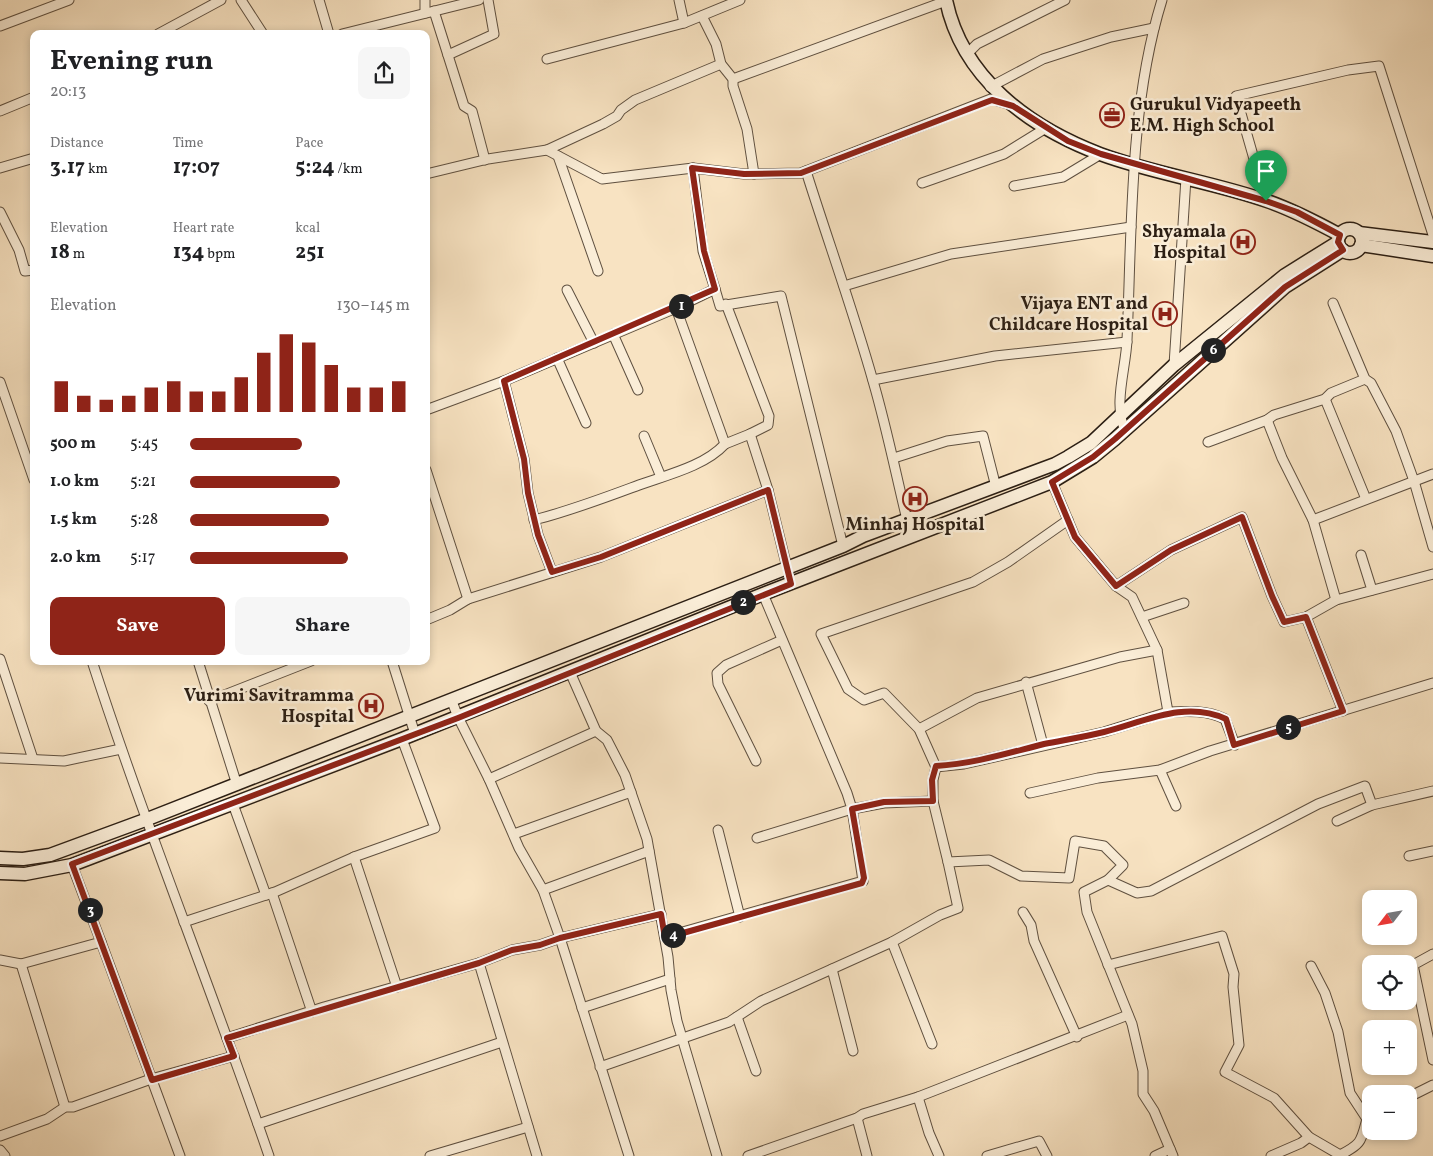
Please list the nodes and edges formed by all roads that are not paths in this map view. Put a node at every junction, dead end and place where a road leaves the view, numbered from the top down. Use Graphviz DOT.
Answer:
graph roads {
  1 [pos="68,0"];
  2 [pos="221,0"];
  3 [pos="241,0"];
  4 [pos="319,0"];
  5 [pos="425,0"];
  6 [pos="479,0"];
  7 [pos="488,0"];
  8 [pos="678,0"];
  9 [pos="740,0"];
  10 [pos="946,0"];
  11 [pos="1065,0"];
  12 [pos="1162,0"];
  13 [pos="725,2"];
  14 [pos="430,12"];
  15 [pos="702,16"];
  16 [pos="684,23"];
  17 [pos="0,26"];
  18 [pos="1154,28"];
  19 [pos="165,30"];
  20 [pos="260,30"];
  21 [pos="328,30"];
  22 [pos="371,30"];
  23 [pos="967,54"];
  24 [pos="448,55"];
  25 [pos="547,59"];
  26 [pos="721,64"];
  27 [pos="733,79"];
  28 [pos="990,86"];
  29 [pos="30,99"];
  30 [pos="1013,106"];
  31 [pos="0,111"];
  32 [pos="1046,128"];
  33 [pos="546,150"];
  34 [pos="1101,154"];
  35 [pos="558,156"];
  36 [pos="30,159"];
  37 [pos="485,160"];
  38 [pos="1135,164"];
  39 [pos="0,168"];
  40 [pos="692,168"];
  41 [pos="806,171"];
  42 [pos="430,173"];
  43 [pos="754,174"];
  44 [pos="1186,178"];
  45 [pos="922,183"];
  46 [pos="1014,186"];
  47 [pos="1266,201"];
  48 [pos="0,212"];
  49 [pos="1131,227"];
  50 [pos="1433,235"];
  51 [pos="1360,239"];
  52 [pos="1340,242"];
  53 [pos="1433,242"];
  54 [pos="1433,256"];
  55 [pos="30,270"];
  56 [pos="598,271"];
  57 [pos="844,286"];
  58 [pos="715,289"];
  59 [pos="567,290"];
  60 [pos="1333,303"];
  61 [pos="726,304"];
  62 [pos="676,308"];
  63 [pos="613,334"];
  64 [pos="1127,342"];
  65 [pos="594,343"];
  66 [pos="556,358"];
  67 [pos="1174,365"];
  68 [pos="1365,379"];
  69 [pos="873,380"];
  70 [pos="504,381"];
  71 [pos="0,382"];
  72 [pos="638,390"];
  73 [pos="1325,399"];
  74 [pos="430,409"];
  75 [pos="1119,417"];
  76 [pos="1267,420"];
  77 [pos="586,423"];
  78 [pos="1125,430"];
  79 [pos="750,434"];
  80 [pos="644,436"];
  81 [pos="1208,442"];
  82 [pos="725,444"];
  83 [pos="1068,457"];
  84 [pos="894,458"];
  85 [pos="30,461"];
  86 [pos="1074,470"];
  87 [pos="1433,474"];
  88 [pos="661,477"];
  89 [pos="1414,481"];
  90 [pos="430,482"];
  91 [pos="1052,482"];
  92 [pos="996,487"];
  93 [pos="768,490"];
  94 [pos="1366,498"];
  95 [pos="907,519"];
  96 [pos="534,520"];
  97 [pos="1068,520"];
  98 [pos="1313,520"];
  99 [pos="911,536"];
  100 [pos="843,546"];
  101 [pos="1433,547"];
  102 [pos="1361,555"];
  103 [pos="787,568"];
  104 [pos="552,572"];
  105 [pos="1433,574"];
  106 [pos="791,584"];
  107 [pos="1116,586"];
  108 [pos="1372,590"];
  109 [pos="763,594"];
  110 [pos="468,599"];
  111 [pos="1336,600"];
  112 [pos="1184,603"];
  113 [pos="1142,617"];
  114 [pos="1306,617"];
  115 [pos="430,618"];
  116 [pos="782,640"];
  117 [pos="1157,650"];
  118 [pos="0,659"];
  119 [pos="93,665"];
  120 [pos="199,665"];
  121 [pos="301,665"];
  122 [pos="393,665"];
  123 [pos="570,672"];
  124 [pos="1026,682"];
  125 [pos="1433,683"];
  126 [pos="451,699"];
  127 [pos="210,702"];
  128 [pos="1343,711"];
  129 [pos="1168,712"];
  130 [pos="409,716"];
  131 [pos="458,718"];
  132 [pos="918,729"];
  133 [pos="596,731"];
  134 [pos="415,734"];
  135 [pos="402,739"];
  136 [pos="1043,744"];
  137 [pos="1234,745"];
  138 [pos="121,749"];
  139 [pos="0,758"];
  140 [pos="33,758"];
  141 [pos="756,761"];
  142 [pos="936,766"];
  143 [pos="1160,770"];
  144 [pos="489,778"];
  145 [pos="237,786"];
  146 [pos="1433,791"];
  147 [pos="631,792"];
  148 [pos="1030,793"];
  149 [pos="933,801"];
  150 [pos="233,804"];
  151 [pos="1372,805"];
  152 [pos="1176,806"];
  153 [pos="852,809"];
  154 [pos="145,820"];
  155 [pos="1337,821"];
  156 [pos="718,830"];
  157 [pos="514,834"];
  158 [pos="150,835"];
  159 [pos="756,838"];
  160 [pos="649,851"];
  161 [pos="1433,851"];
  162 [pos="1409,856"];
  163 [pos="354,857"];
  164 [pos="0,858"];
  165 [pos="948,862"];
  166 [pos="72,864"];
  167 [pos="0,873"];
  168 [pos="1108,880"];
  169 [pos="543,890"];
  170 [pos="269,894"];
  171 [pos="1023,912"];
  172 [pos="661,914"];
  173 [pos="740,917"];
  174 [pos="184,922"];
  175 [pos="560,938"];
  176 [pos="665,938"];
  177 [pos="101,942"];
  178 [pos="892,942"];
  179 [pos="1433,954"];
  180 [pos="0,960"];
  181 [pos="479,963"];
  182 [pos="21,964"];
  183 [pos="1108,965"];
  184 [pos="1310,966"];
  185 [pos="832,969"];
  186 [pos="670,979"];
  187 [pos="397,987"];
  188 [pos="582,1008"];
  189 [pos="312,1012"];
  190 [pos="1128,1015"];
  191 [pos="737,1017"];
  192 [pos="1077,1037"];
  193 [pos="227,1038"];
  194 [pos="683,1040"];
  195 [pos="502,1042"];
  196 [pos="932,1044"];
  197 [pos="853,1051"];
  198 [pos="234,1056"];
  199 [pos="1433,1060"];
  200 [pos="600,1067"];
  201 [pos="756,1071"];
  202 [pos="152,1080"];
  203 [pos="1433,1085"];
  204 [pos="1417,1093"];
  205 [pos="918,1097"];
  206 [pos="65,1107"];
  207 [pos="1362,1109"];
  208 [pos="857,1118"];
  209 [pos="258,1124"];
  210 [pos="528,1128"];
  211 [pos="0,1136"];
  212 [pos="1309,1137"];
  213 [pos="1362,1140"];
  214 [pos="0,1150"];
  215 [pos="1171,1153"];
  216 [pos="5,1156"];
  217 [pos="180,1156"];
  218 [pos="269,1156"];
  219 [pos="430,1156"];
  220 [pos="537,1156"];
  221 [pos="629,1156"];
  222 [pos="717,1156"];
  223 [pos="748,1156"];
  224 [pos="867,1156"];
  225 [pos="939,1156"];
  226 [pos="986,1156"];
  227 [pos="1047,1156"];
  228 [pos="1156,1156"];
  229 [pos="1271,1156"];
  230 [pos="1339,1156"];
  1 -- 17 [label="street"];
  2 -- 19 [label="street"];
  3 -- 20 [label="street"];
  4 -- 21 [label="street"];
  5 -- 14 [label="street"];
  6 -- 14 [label="street"];
  7 -- 24 [label="street"];
  8 -- 16 [label="street"];
  9 -- 13 [label="street"];
  10 -- 23 [label="main road"];
  10 -- 27 [label="street"];
  11 -- 23 [label="street"];
  12 -- 18 [label="street"];
  13 -- 15 [label="street"];
  14 -- 22 [label="street"];
  14 -- 24 [label="street"];
  15 -- 16 [label="street"];
  15 -- 26 [label="street"];
  16 -- 25 [label="street"];
  18 -- 28 [label="street"];
  18 -- 38 [label="street"];
  23 -- 28 [label="main road"];
  24 -- 37 [label="street"];
  26 -- 27 [label="street"];
  26 -- 33 [label="street"];
  27 -- 43 [label="street"];
  28 -- 30 [label="main road"];
  29 -- 31 [label="street"];
  30 -- 32 [label="main road"];
  30 -- 41 [label="street"];
  32 -- 34 [label="main road"];
  32 -- 45 [label="street"];
  33 -- 35 [label="street"];
  33 -- 37 [label="street"];
  34 -- 38 [label="main road"];
  34 -- 46 [label="street"];
  35 -- 40 [label="street"];
  35 -- 56 [label="street"];
  36 -- 39 [label="street"];
  37 -- 42 [label="street"];
  38 -- 44 [label="main road"];
  38 -- 49 [label="street"];
  40 -- 43 [label="street"];
  40 -- 58 [label="street"];
  41 -- 43 [label="street"];
  41 -- 57 [label="street"];
  44 -- 47 [label="main road"];
  44 -- 67 [label="street"];
  47 -- 50 [label="street"];
  47 -- 52 [label="main road"];
  48 -- 55 [label="street"];
  49 -- 57 [label="street"];
  49 -- 64 [label="street"];
  51 -- 52 [label="main road"];
  51 -- 52 [label="main road"];
  51 -- 53 [label="main road"];
  51 -- 54 [label="main road"];
  52 -- 67 [label="main road"];
  52 -- 78 [label="main road"];
  57 -- 69 [label="street"];
  58 -- 61 [label="street"];
  58 -- 62 [label="street"];
  59 -- 65 [label="street"];
  60 -- 68 [label="street"];
  61 -- 79 [label="street"];
  61 -- 100 [label="street"];
  62 -- 63 [label="street"];
  62 -- 82 [label="street"];
  63 -- 65 [label="street"];
  63 -- 72 [label="street"];
  64 -- 69 [label="street"];
  64 -- 75 [label="street"];
  65 -- 66 [label="street"];
  66 -- 70 [label="street"];
  66 -- 77 [label="street"];
  67 -- 75 [label="main road"];
  68 -- 73 [label="street"];
  68 -- 89 [label="street"];
  69 -- 84 [label="street"];
  70 -- 74 [label="street"];
  70 -- 96 [label="street"];
  71 -- 85 [label="street"];
  73 -- 76 [label="street"];
  73 -- 94 [label="street"];
  75 -- 78 [label="street"];
  75 -- 83 [label="main road"];
  76 -- 81 [label="street"];
  76 -- 98 [label="street"];
  78 -- 86 [label="main road"];
  79 -- 82 [label="street"];
  79 -- 93 [label="street"];
  80 -- 88 [label="street"];
  82 -- 88 [label="street"];
  83 -- 86 [label="main road"];
  83 -- 92 [label="main road"];
  84 -- 92 [label="street"];
  84 -- 95 [label="street"];
  86 -- 91 [label="main road"];
  87 -- 89 [label="street"];
  88 -- 96 [label="street"];
  89 -- 94 [label="street"];
  89 -- 101 [label="street"];
  90 -- 110 [label="street"];
  91 -- 97 [label="street"];
  91 -- 99 [label="main road"];
  92 -- 95 [label="main road"];
  93 -- 103 [label="street"];
  93 -- 104 [label="street"];
  94 -- 98 [label="street"];
  95 -- 99 [label="street"];
  95 -- 100 [label="main road"];
  96 -- 104 [label="street"];
  97 -- 107 [label="street"];
  97 -- 132 [label="street"];
  98 -- 111 [label="street"];
  99 -- 106 [label="main road"];
  100 -- 103 [label="main road"];
  102 -- 108 [label="street"];
  103 -- 106 [label="street"];
  103 -- 126 [label="main road"];
  104 -- 110 [label="street"];
  105 -- 108 [label="street"];
  106 -- 109 [label="main road"];
  107 -- 113 [label="street"];
  107 -- 114 [label="street"];
  108 -- 111 [label="street"];
  109 -- 116 [label="street"];
  109 -- 123 [label="main road"];
  110 -- 115 [label="street"];
  111 -- 114 [label="street"];
  112 -- 113 [label="street"];
  113 -- 117 [label="street"];
  114 -- 128 [label="street"];
  116 -- 141 [label="street"];
  116 -- 153 [label="street"];
  117 -- 124 [label="street"];
  117 -- 129 [label="street"];
  118 -- 140 [label="street"];
  119 -- 138 [label="street"];
  120 -- 127 [label="street"];
  121 -- 127 [label="street"];
  122 -- 130 [label="street"];
  123 -- 131 [label="main road"];
  123 -- 133 [label="street"];
  124 -- 132 [label="street"];
  124 -- 136 [label="street"];
  125 -- 128 [label="street"];
  126 -- 130 [label="main road"];
  126 -- 131 [label="street"];
  127 -- 145 [label="street"];
  128 -- 137 [label="street"];
  129 -- 136 [label="street"];
  129 -- 137 [label="street"];
  130 -- 134 [label="street"];
  130 -- 145 [label="main road"];
  131 -- 134 [label="main road"];
  131 -- 144 [label="street"];
  132 -- 142 [label="street"];
  133 -- 144 [label="street"];
  133 -- 147 [label="street"];
  134 -- 135 [label="main road"];
  135 -- 150 [label="main road"];
  135 -- 163 [label="street"];
  136 -- 142 [label="street"];
  137 -- 143 [label="street"];
  138 -- 140 [label="street"];
  138 -- 154 [label="street"];
  139 -- 140 [label="street"];
  142 -- 149 [label="street"];
  143 -- 148 [label="street"];
  143 -- 152 [label="street"];
  144 -- 157 [label="street"];
  145 -- 154 [label="main road"];
  146 -- 151 [label="street"];
  147 -- 157 [label="street"];
  147 -- 160 [label="street"];
  149 -- 153 [label="street"];
  149 -- 165 [label="street"];
  150 -- 158 [label="main road"];
  150 -- 170 [label="street"];
  151 -- 155 [label="street"];
  151 -- 168 [label="street"];
  153 -- 159 [label="street"];
  153 -- 173 [label="street"];
  154 -- 158 [label="street"];
  154 -- 164 [label="main road"];
  156 -- 173 [label="street"];
  157 -- 169 [label="street"];
  158 -- 166 [label="main road"];
  158 -- 174 [label="street"];
  160 -- 169 [label="street"];
  160 -- 172 [label="street"];
  161 -- 162 [label="street"];
  163 -- 170 [label="street"];
  163 -- 187 [label="street"];
  165 -- 168 [label="street"];
  165 -- 178 [label="street"];
  166 -- 167 [label="main road"];
  166 -- 177 [label="street"];
  168 -- 183 [label="street"];
  169 -- 175 [label="street"];
  170 -- 174 [label="street"];
  170 -- 189 [label="street"];
  171 -- 192 [label="street"];
  172 -- 175 [label="street"];
  172 -- 176 [label="street"];
  173 -- 176 [label="street"];
  174 -- 193 [label="street"];
  175 -- 181 [label="street"];
  175 -- 188 [label="street"];
  176 -- 186 [label="street"];
  177 -- 182 [label="street"];
  177 -- 202 [label="street"];
  178 -- 185 [label="street"];
  178 -- 196 [label="street"];
  179 -- 199 [label="street"];
  180 -- 182 [label="street"];
  181 -- 187 [label="street"];
  181 -- 195 [label="street"];
  182 -- 206 [label="street"];
  183 -- 190 [label="street"];
  183 -- 212 [label="street"];
  184 -- 207 [label="street"];
  185 -- 191 [label="street"];
  185 -- 197 [label="street"];
  186 -- 188 [label="street"];
  186 -- 194 [label="street"];
  187 -- 189 [label="street"];
  188 -- 200 [label="street"];
  189 -- 193 [label="street"];
  190 -- 192 [label="street"];
  190 -- 215 [label="street"];
  191 -- 194 [label="street"];
  191 -- 201 [label="street"];
  192 -- 205 [label="street"];
  193 -- 198 [label="street"];
  194 -- 200 [label="street"];
  194 -- 222 [label="street"];
  195 -- 209 [label="street"];
  195 -- 210 [label="street"];
  198 -- 202 [label="street"];
  198 -- 209 [label="street"];
  200 -- 221 [label="street"];
  202 -- 206 [label="street"];
  202 -- 217 [label="street"];
  203 -- 204 [label="street"];
  205 -- 208 [label="street"];
  205 -- 225 [label="street"];
  206 -- 211 [label="street"];
  208 -- 223 [label="street"];
  208 -- 224 [label="street"];
  209 -- 218 [label="street"];
  210 -- 219 [label="street"];
  210 -- 220 [label="street"];
  212 -- 229 [label="street"];
  212 -- 230 [label="street"];
  213 -- 230 [label="street"];
  214 -- 216 [label="street"];
  215 -- 228 [label="street"];
  226 -- 227 [label="street"];
}
